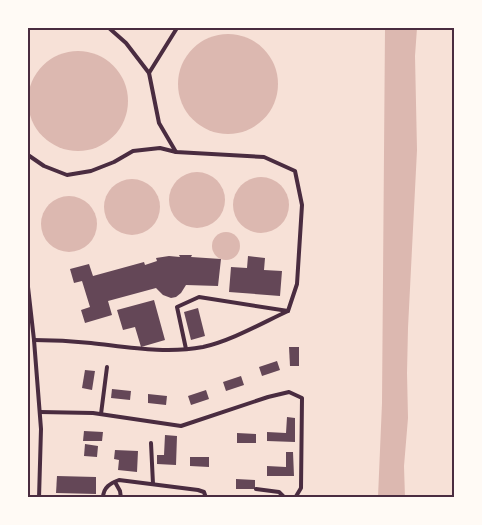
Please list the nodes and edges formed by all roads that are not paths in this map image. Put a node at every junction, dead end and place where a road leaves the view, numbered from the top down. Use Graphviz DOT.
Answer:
graph roads {
  1 [pos="109,28"];
  2 [pos="177,28"];
  3 [pos="149,73"];
  4 [pos="176,152"];
  5 [pos="28,155"];
  6 [pos="28,287"];
  7 [pos="288,311"];
  8 [pos="34,340"];
  9 [pos="186,349"];
  10 [pos="107,367"];
  11 [pos="40,412"];
  12 [pos="101,414"];
  13 [pos="151,442"];
  14 [pos="115,482"];
  15 [pos="153,484"];
  16 [pos="256,489"];
  17 [pos="39,498"];
  18 [pos="103,498"];
  19 [pos="121,498"];
  20 [pos="206,498"];
  21 [pos="285,498"];
  22 [pos="295,498"];
  1 -- 3 [label="lane"];
  2 -- 3 [label="lane"];
  3 -- 4 [label="lane"];
  4 -- 5 [label="lane"];
  4 -- 7 [label="lane"];
  6 -- 8 [label="lane"];
  7 -- 9 [label="lane"];
  7 -- 9 [label="lane"];
  8 -- 9 [label="lane"];
  8 -- 11 [label="lane"];
  10 -- 12 [label="lane"];
  11 -- 12 [label="lane"];
  11 -- 17 [label="lane"];
  12 -- 22 [label="lane"];
  13 -- 15 [label="lane"];
  14 -- 15 [label="lane"];
  14 -- 18 [label="lane"];
  14 -- 19 [label="lane"];
  15 -- 20 [label="lane"];
  16 -- 21 [label="lane"];
}
